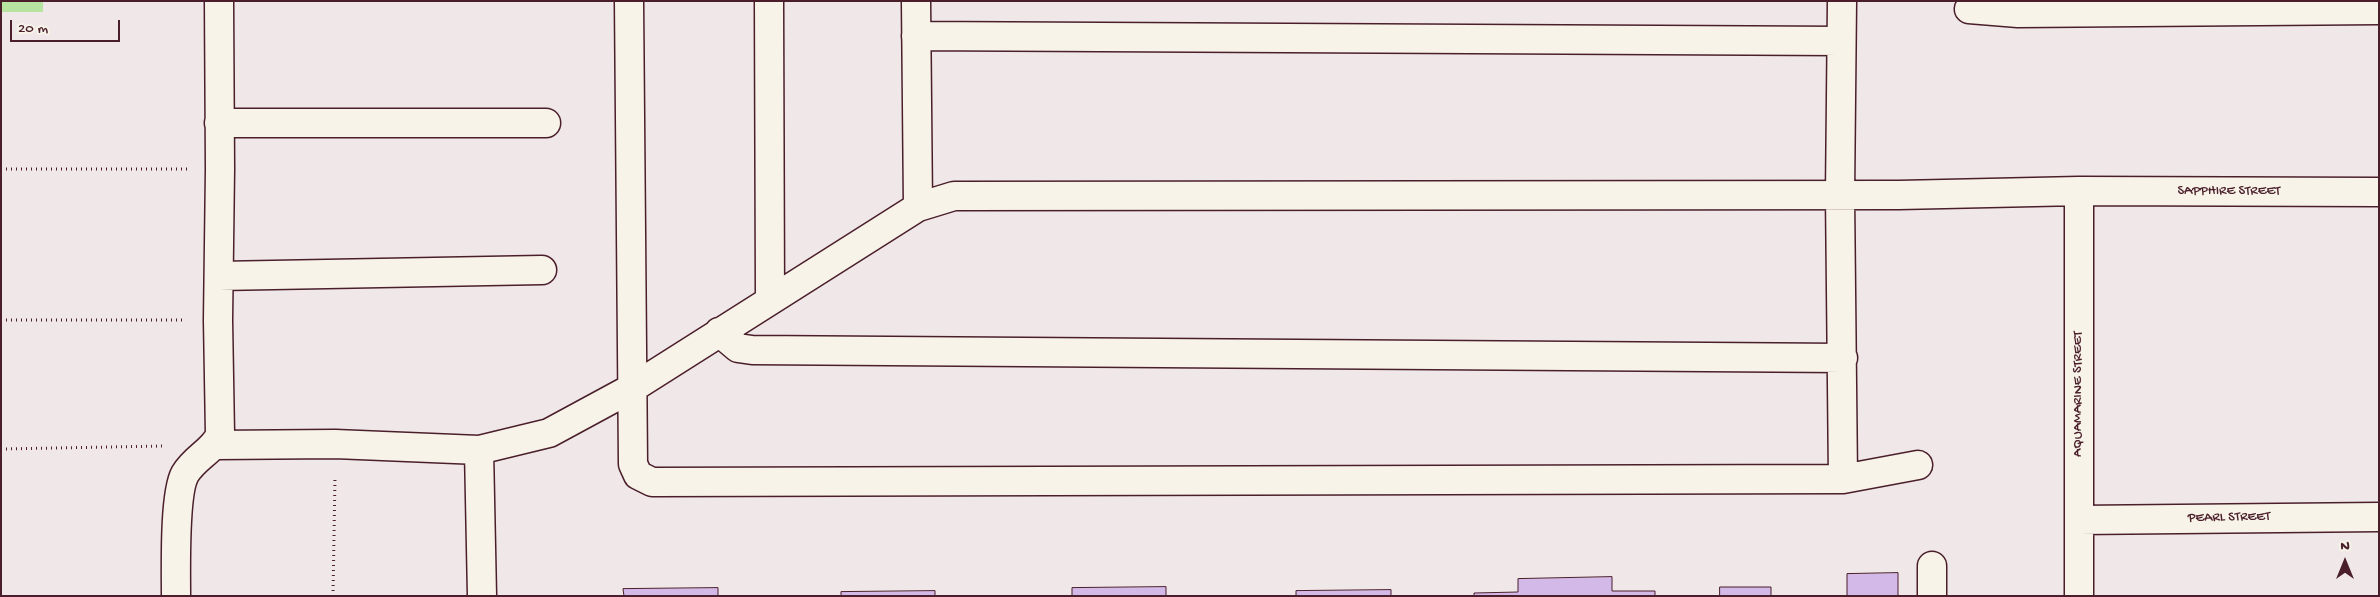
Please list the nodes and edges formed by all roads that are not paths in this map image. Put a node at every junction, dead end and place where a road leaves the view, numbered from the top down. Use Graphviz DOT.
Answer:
graph roads {
  1 [pos="219,1"];
  2 [pos="629,1"];
  3 [pos="769,1"];
  4 [pos="916,1"];
  5 [pos="1842,1"];
  6 [pos="2018,7"];
  7 [pos="1969,9"];
  8 [pos="2379,10"];
  9 [pos="916,36"];
  10 [pos="1841,41"];
  11 [pos="219,123"];
  12 [pos="546,123"];
  13 [pos="2079,191"];
  14 [pos="2379,192"];
  15 [pos="1840,195"];
  16 [pos="918,207"];
  17 [pos="542,270"];
  18 [pos="219,276"];
  19 [pos="770,300"];
  20 [pos="718,332"];
  21 [pos="1843,358"];
  22 [pos="634,388"];
  23 [pos="216,445"];
  24 [pos="479,450"];
  25 [pos="1918,465"];
  26 [pos="1843,478"];
  27 [pos="2379,517"];
  28 [pos="2079,520"];
  29 [pos="1932,566"];
  30 [pos="176,596"];
  31 [pos="482,596"];
  32 [pos="1932,596"];
  33 [pos="2079,596"];
  1 -- 11 [label="street"];
  2 -- 22 [label="street"];
  3 -- 19 [label="street"];
  4 -- 9 [label="street"];
  5 -- 10 [label="street"];
  6 -- 7 [label="street"];
  6 -- 8 [label="street"];
  9 -- 10 [label="street"];
  9 -- 16 [label="street"];
  10 -- 15 [label="street"];
  11 -- 12 [label="street"];
  11 -- 18 [label="street"];
  13 -- 14 [label="street, SAPPHIRE STREET"];
  13 -- 15 [label="street, SAPPHIRE STREET"];
  13 -- 28 [label="street, AQUAMARINE STREET"];
  15 -- 16 [label="street, SAPPHIRE STREET"];
  15 -- 21 [label="street"];
  16 -- 19 [label="street, SAPPHIRE STREET"];
  17 -- 18 [label="street"];
  18 -- 23 [label="street"];
  19 -- 20 [label="street, SAPPHIRE STREET"];
  20 -- 21 [label="street"];
  20 -- 22 [label="street, SAPPHIRE STREET"];
  21 -- 26 [label="street"];
  22 -- 24 [label="street, SAPPHIRE STREET"];
  22 -- 26 [label="street"];
  23 -- 24 [label="street, SAPPHIRE STREET"];
  23 -- 30 [label="street"];
  24 -- 31 [label="street"];
  25 -- 26 [label="street"];
  27 -- 28 [label="street, PEARL STREET"];
  28 -- 33 [label="street, AQUAMARINE STREET"];
  29 -- 32 [label="street"];
}
